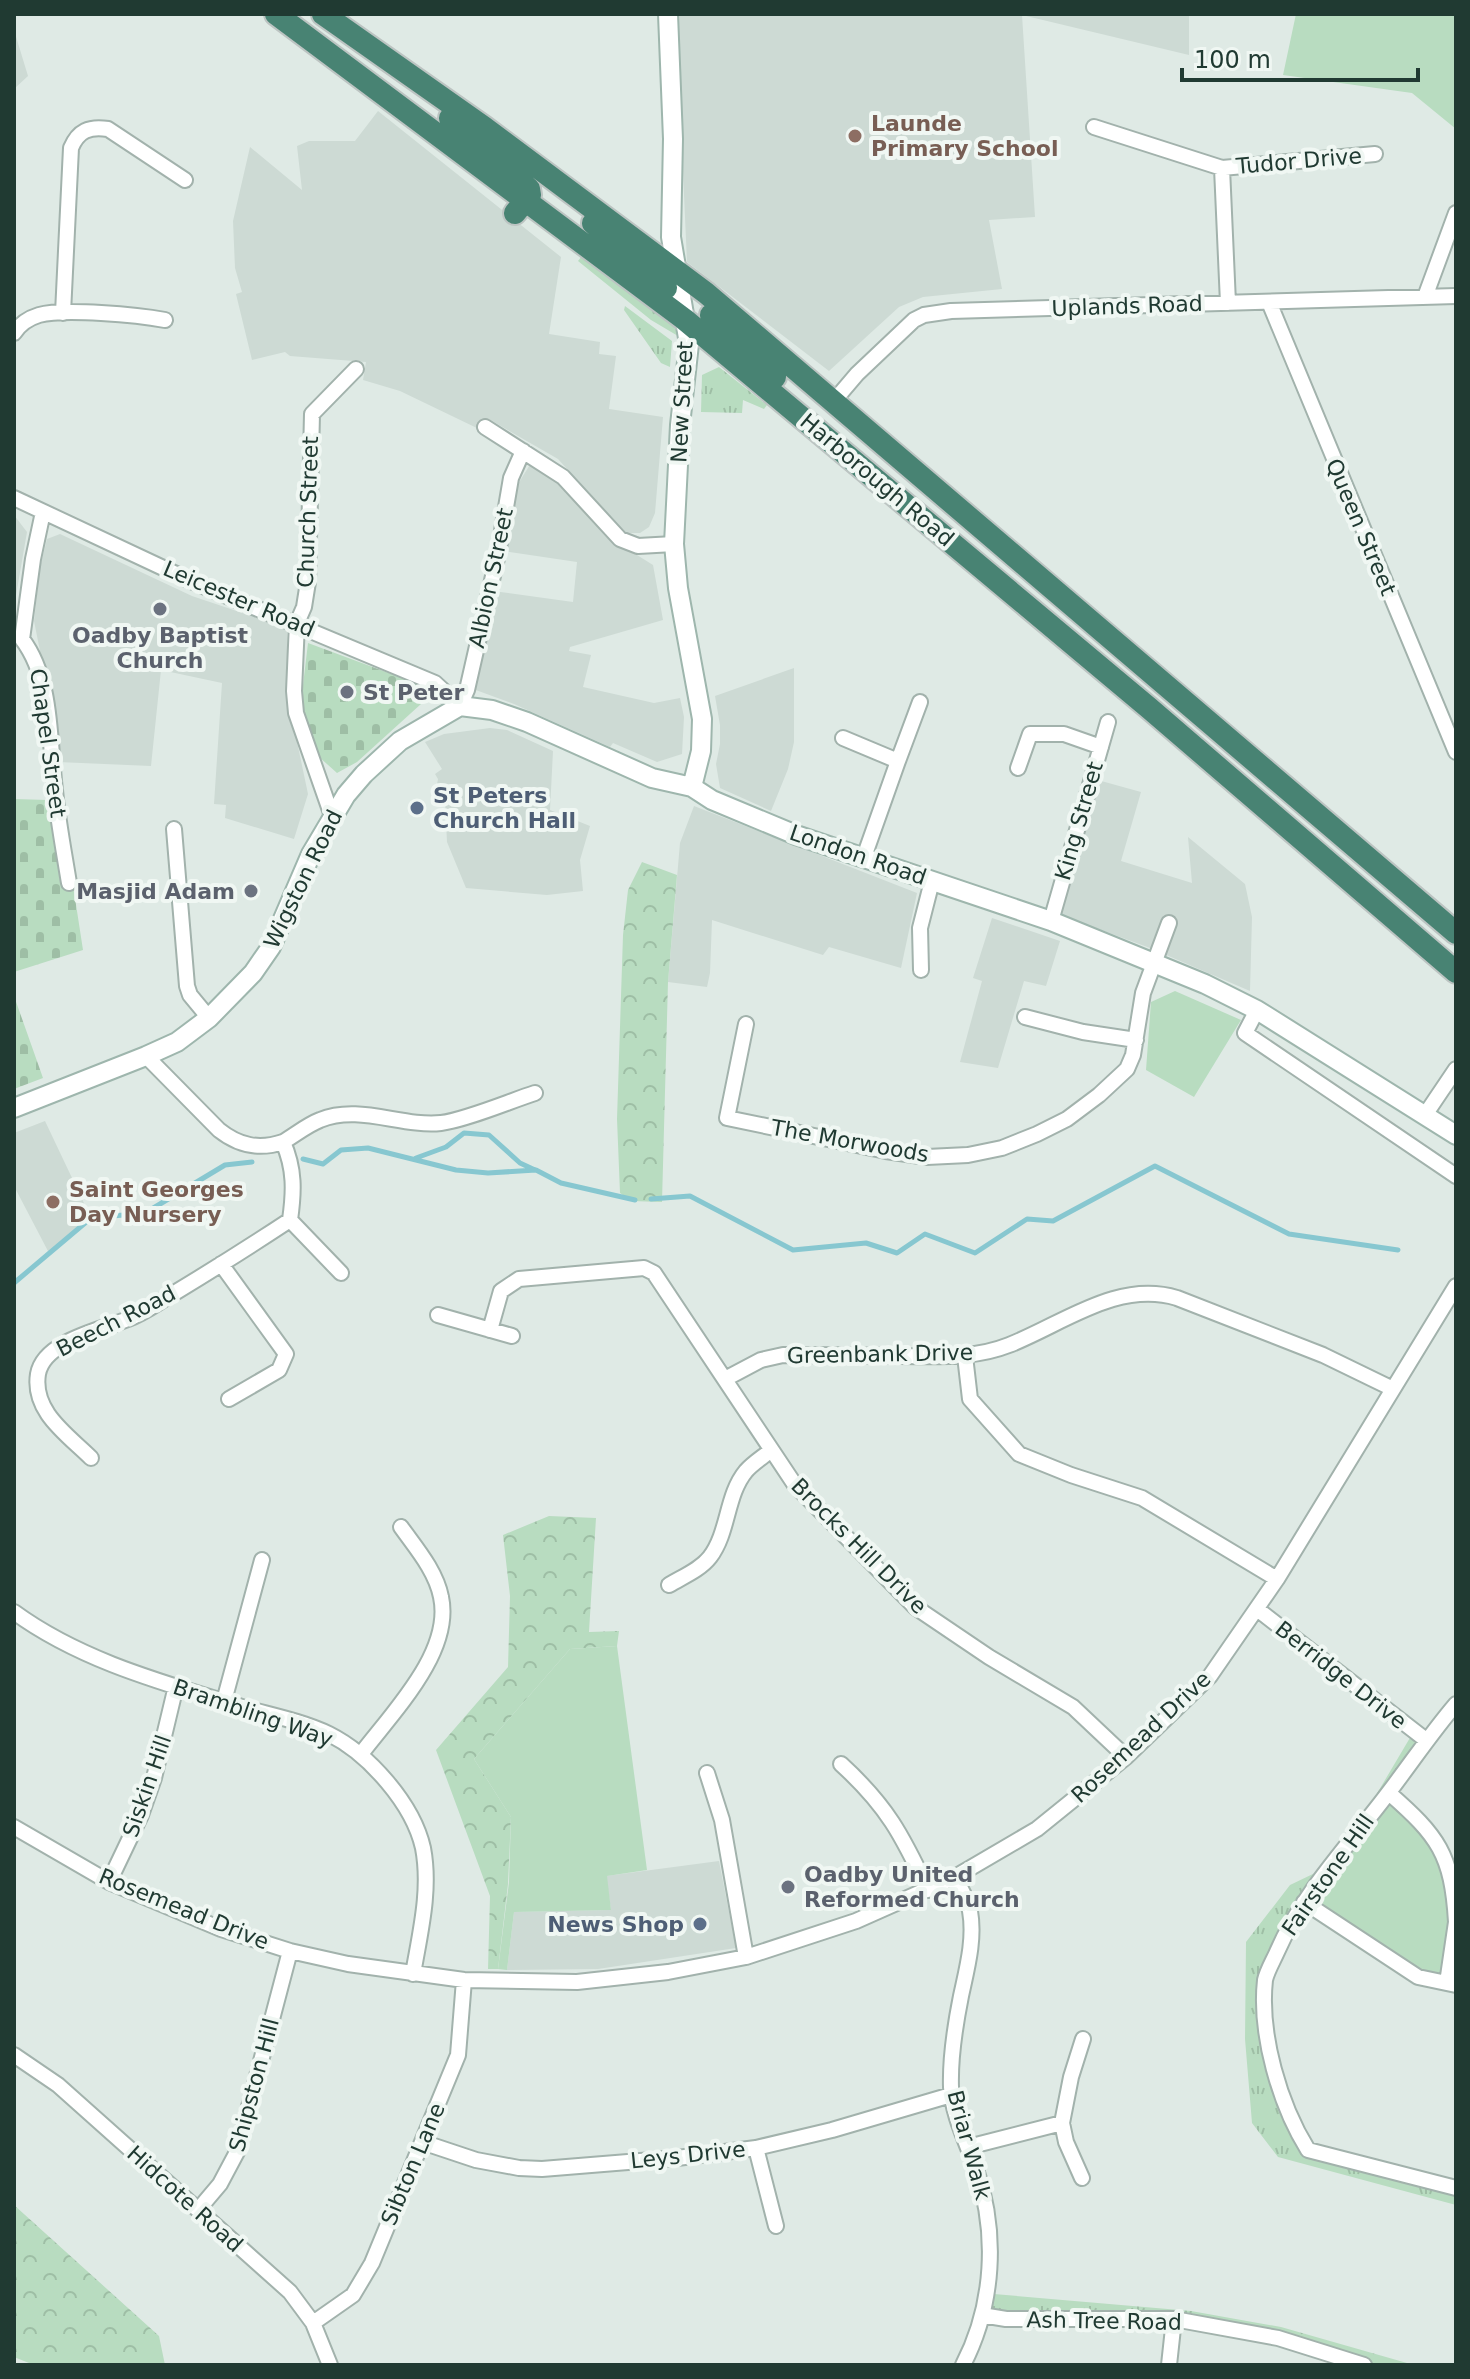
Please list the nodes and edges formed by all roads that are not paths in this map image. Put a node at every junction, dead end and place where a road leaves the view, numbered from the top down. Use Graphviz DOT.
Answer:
graph roads {
  1 [pos="276,14"];
  2 [pos="323,14"];
  3 [pos="668,14"];
  4 [pos="404,71"];
  5 [pos="1094,127"];
  6 [pos="485,128"];
  7 [pos="1375,154"];
  8 [pos="1222,168"];
  9 [pos="185,180"];
  10 [pos="520,206"];
  11 [pos="1456,213"];
  12 [pos="680,294"];
  13 [pos="1456,296"];
  14 [pos="1425,297"];
  15 [pos="1269,302"];
  16 [pos="1228,303"];
  17 [pos="63,313"];
  18 [pos="165,320"];
  19 [pos="14,333"];
  20 [pos="356,369"];
  21 [pos="834,401"];
  22 [pos="790,408"];
  23 [pos="813,411"];
  24 [pos="485,427"];
  25 [pos="833,428"];
  26 [pos="523,451"];
  27 [pos="14,498"];
  28 [pos="43,512"];
  29 [pos="674,544"];
  30 [pos="972,559"];
  31 [pos="297,623"];
  32 [pos="18,642"];
  33 [pos="920,702"];
  34 [pos="460,706"];
  35 [pos="1108,722"];
  36 [pos="843,738"];
  37 [pos="1101,747"];
  38 [pos="1456,752"];
  39 [pos="898,761"];
  40 [pos="1018,768"];
  41 [pos="692,787"];
  42 [pos="332,816"];
  43 [pos="174,829"];
  44 [pos="864,857"];
  45 [pos="932,881"];
  46 [pos="69,883"];
  47 [pos="1051,921"];
  48 [pos="1169,923"];
  49 [pos="1456,933"];
  50 [pos="1155,963"];
  51 [pos="921,970"];
  52 [pos="1456,972"];
  53 [pos="1257,1010"];
  54 [pos="1025,1017"];
  55 [pos="209,1018"];
  56 [pos="746,1024"];
  57 [pos="1136,1040"];
  58 [pos="146,1056"];
  59 [pos="1456,1069"];
  60 [pos="535,1093"];
  61 [pos="14,1108"];
  62 [pos="1425,1115"];
  63 [pos="1456,1135"];
  64 [pos="283,1142"];
  65 [pos="1456,1176"];
  66 [pos="290,1220"];
  67 [pos="221,1264"];
  68 [pos="341,1273"];
  69 [pos="1456,1286"];
  70 [pos="438,1315"];
  71 [pos="490,1330"];
  72 [pos="512,1336"];
  73 [pos="965,1356"];
  74 [pos="725,1379"];
  75 [pos="1393,1389"];
  76 [pos="229,1399"];
  77 [pos="770,1451"];
  78 [pos="91,1458"];
  79 [pos="401,1527"];
  80 [pos="262,1560"];
  81 [pos="1277,1579"];
  82 [pos="669,1585"];
  83 [pos="1257,1609"];
  84 [pos="14,1612"];
  85 [pos="176,1686"];
  86 [pos="224,1701"];
  87 [pos="1456,1704"];
  88 [pos="1426,1740"];
  89 [pos="361,1754"];
  90 [pos="1126,1757"];
  91 [pos="841,1764"];
  92 [pos="707,1773"];
  93 [pos="1389,1793"];
  94 [pos="14,1827"];
  95 [pos="955,1877"];
  96 [pos="109,1882"];
  97 [pos="928,1890"];
  98 [pos="1304,1902"];
  99 [pos="1456,1922"];
  100 [pos="290,1951"];
  101 [pos="746,1957"];
  102 [pos="413,1974"];
  103 [pos="464,1980"];
  104 [pos="1451,1984"];
  105 [pos="1083,2039"];
  106 [pos="14,2055"];
  107 [pos="951,2095"];
  108 [pos="1062,2123"];
  109 [pos="422,2142"];
  110 [pos="968,2147"];
  111 [pos="756,2148"];
  112 [pos="1082,2178"];
  113 [pos="1456,2188"];
  114 [pos="198,2210"];
  115 [pos="776,2226"];
  116 [pos="982,2315"];
  117 [pos="1174,2319"];
  118 [pos="313,2323"];
  119 [pos="330,2365"];
  120 [pos="963,2365"];
  121 [pos="1169,2365"];
  122 [pos="1364,2365"];
  1 -- 10 [label="highway, Harborough Road"];
  2 -- 4 [label="highway, Harborough Road"];
  3 -- 12 [label="main road, New Street"];
  4 -- 6 [label="highway, Harborough Road"];
  4 -- 10 [label="highway"];
  5 -- 8 [label="street, Tudor Drive"];
  6 -- 12 [label="highway, Harborough Road"];
  6 -- 12 [label="highway"];
  7 -- 8 [label="street, Tudor Drive"];
  8 -- 16 [label="street, Tudor Drive"];
  9 -- 17 [label="street"];
  10 -- 12 [label="highway, Harborough Road"];
  11 -- 14 [label="street"];
  12 -- 21 [label="highway, Harborough Road"];
  12 -- 22 [label="highway, Harborough Road"];
  12 -- 23 [label="highway"];
  12 -- 29 [label="main road, New Street"];
  13 -- 14 [label="street, Uplands Road"];
  14 -- 15 [label="street, Uplands Road"];
  15 -- 16 [label="street, Uplands Road"];
  15 -- 38 [label="street, Queen Street"];
  16 -- 21 [label="street, Uplands Road"];
  17 -- 18 [label="street"];
  17 -- 19 [label="street"];
  20 -- 31 [label="street, Church Street"];
  21 -- 23 [label="highway"];
  21 -- 25 [label="highway"];
  21 -- 49 [label="highway, Harborough Road"];
  22 -- 23 [label="highway"];
  22 -- 30 [label="highway, Harborough Road"];
  23 -- 25 [label="highway"];
  24 -- 26 [label="street"];
  25 -- 30 [label="highway"];
  26 -- 29 [label="street"];
  26 -- 34 [label="street, Albion Street"];
  27 -- 28 [label="street, Leicester Road"];
  28 -- 31 [label="street, Leicester Road"];
  28 -- 32 [label="street, Chapel Street"];
  29 -- 41 [label="main road, New Street"];
  30 -- 52 [label="highway, Harborough Road"];
  31 -- 34 [label="street, Leicester Road"];
  31 -- 42 [label="street, Church Street"];
  32 -- 46 [label="street, Chapel Street"];
  33 -- 39 [label="street"];
  34 -- 41 [label="main road, London Road"];
  34 -- 42 [label="main road, Wigston Road"];
  35 -- 37 [label="street, King Street"];
  36 -- 39 [label="street"];
  37 -- 40 [label="street"];
  37 -- 47 [label="street, King Street"];
  39 -- 44 [label="street"];
  41 -- 44 [label="main road, London Road"];
  42 -- 55 [label="main road, Wigston Road"];
  43 -- 55 [label="street"];
  44 -- 45 [label="main road, London Road"];
  45 -- 47 [label="main road, London Road"];
  45 -- 51 [label="street"];
  47 -- 50 [label="main road, London Road"];
  48 -- 50 [label="street, The Morwoods"];
  50 -- 53 [label="main road, London Road"];
  50 -- 57 [label="street, The Morwoods"];
  53 -- 62 [label="main road, London Road"];
  53 -- 65 [label="street"];
  54 -- 57 [label="street"];
  55 -- 58 [label="main road, Wigston Road"];
  56 -- 57 [label="street, The Morwoods"];
  58 -- 61 [label="main road, Wigston Road"];
  58 -- 64 [label="street"];
  59 -- 62 [label="street"];
  60 -- 64 [label="street"];
  62 -- 63 [label="main road, London Road"];
  64 -- 66 [label="street"];
  66 -- 67 [label="street, Beech Road"];
  66 -- 68 [label="street"];
  67 -- 76 [label="street"];
  67 -- 78 [label="street, Beech Road"];
  69 -- 75 [label="street, Rosemead Drive"];
  70 -- 71 [label="street"];
  71 -- 72 [label="street"];
  71 -- 74 [label="street, Brocks Hill Drive"];
  73 -- 74 [label="street, Greenbank Drive"];
  73 -- 75 [label="street, Greenbank Drive"];
  73 -- 81 [label="street"];
  74 -- 77 [label="street, Brocks Hill Drive"];
  75 -- 81 [label="street, Rosemead Drive"];
  77 -- 82 [label="street"];
  77 -- 90 [label="street, Brocks Hill Drive"];
  79 -- 89 [label="street"];
  80 -- 86 [label="street"];
  81 -- 83 [label="street, Rosemead Drive"];
  83 -- 88 [label="street, Berridge Drive"];
  83 -- 90 [label="street, Rosemead Drive"];
  84 -- 85 [label="street, Brambling Way"];
  85 -- 86 [label="street, Brambling Way"];
  85 -- 96 [label="street, Siskin Hill"];
  86 -- 89 [label="street, Brambling Way"];
  87 -- 88 [label="street, Fairstone Hill"];
  88 -- 93 [label="street, Fairstone Hill"];
  89 -- 102 [label="street, Brambling Way"];
  90 -- 95 [label="street, Rosemead Drive"];
  91 -- 97 [label="street"];
  92 -- 101 [label="street"];
  93 -- 98 [label="street, Fairstone Hill"];
  93 -- 99 [label="street"];
  94 -- 96 [label="street, Rosemead Drive"];
  95 -- 97 [label="street, Rosemead Drive"];
  95 -- 107 [label="street, Briar Walk"];
  96 -- 100 [label="street, Rosemead Drive"];
  97 -- 101 [label="street, Rosemead Drive"];
  98 -- 104 [label="street"];
  98 -- 113 [label="street, Fairstone Hill"];
  99 -- 104 [label="street"];
  100 -- 102 [label="street, Rosemead Drive"];
  100 -- 114 [label="street, Shipston Hill"];
  101 -- 103 [label="street, Rosemead Drive"];
  102 -- 103 [label="street, Rosemead Drive"];
  103 -- 109 [label="street, Sibton Lane"];
  105 -- 108 [label="street"];
  106 -- 114 [label="street, Hidcote Road"];
  107 -- 110 [label="street, Briar Walk"];
  107 -- 111 [label="street, Leys Drive"];
  108 -- 110 [label="street"];
  108 -- 112 [label="street"];
  109 -- 111 [label="street, Leys Drive"];
  109 -- 118 [label="street, Sibton Lane"];
  110 -- 116 [label="street, Briar Walk"];
  111 -- 115 [label="street"];
  114 -- 118 [label="street, Hidcote Road"];
  116 -- 117 [label="street, Ash Tree Road"];
  116 -- 120 [label="street, Briar Walk"];
  117 -- 121 [label="street"];
  117 -- 122 [label="street, Ash Tree Road"];
  118 -- 119 [label="street, Hidcote Road"];
}
